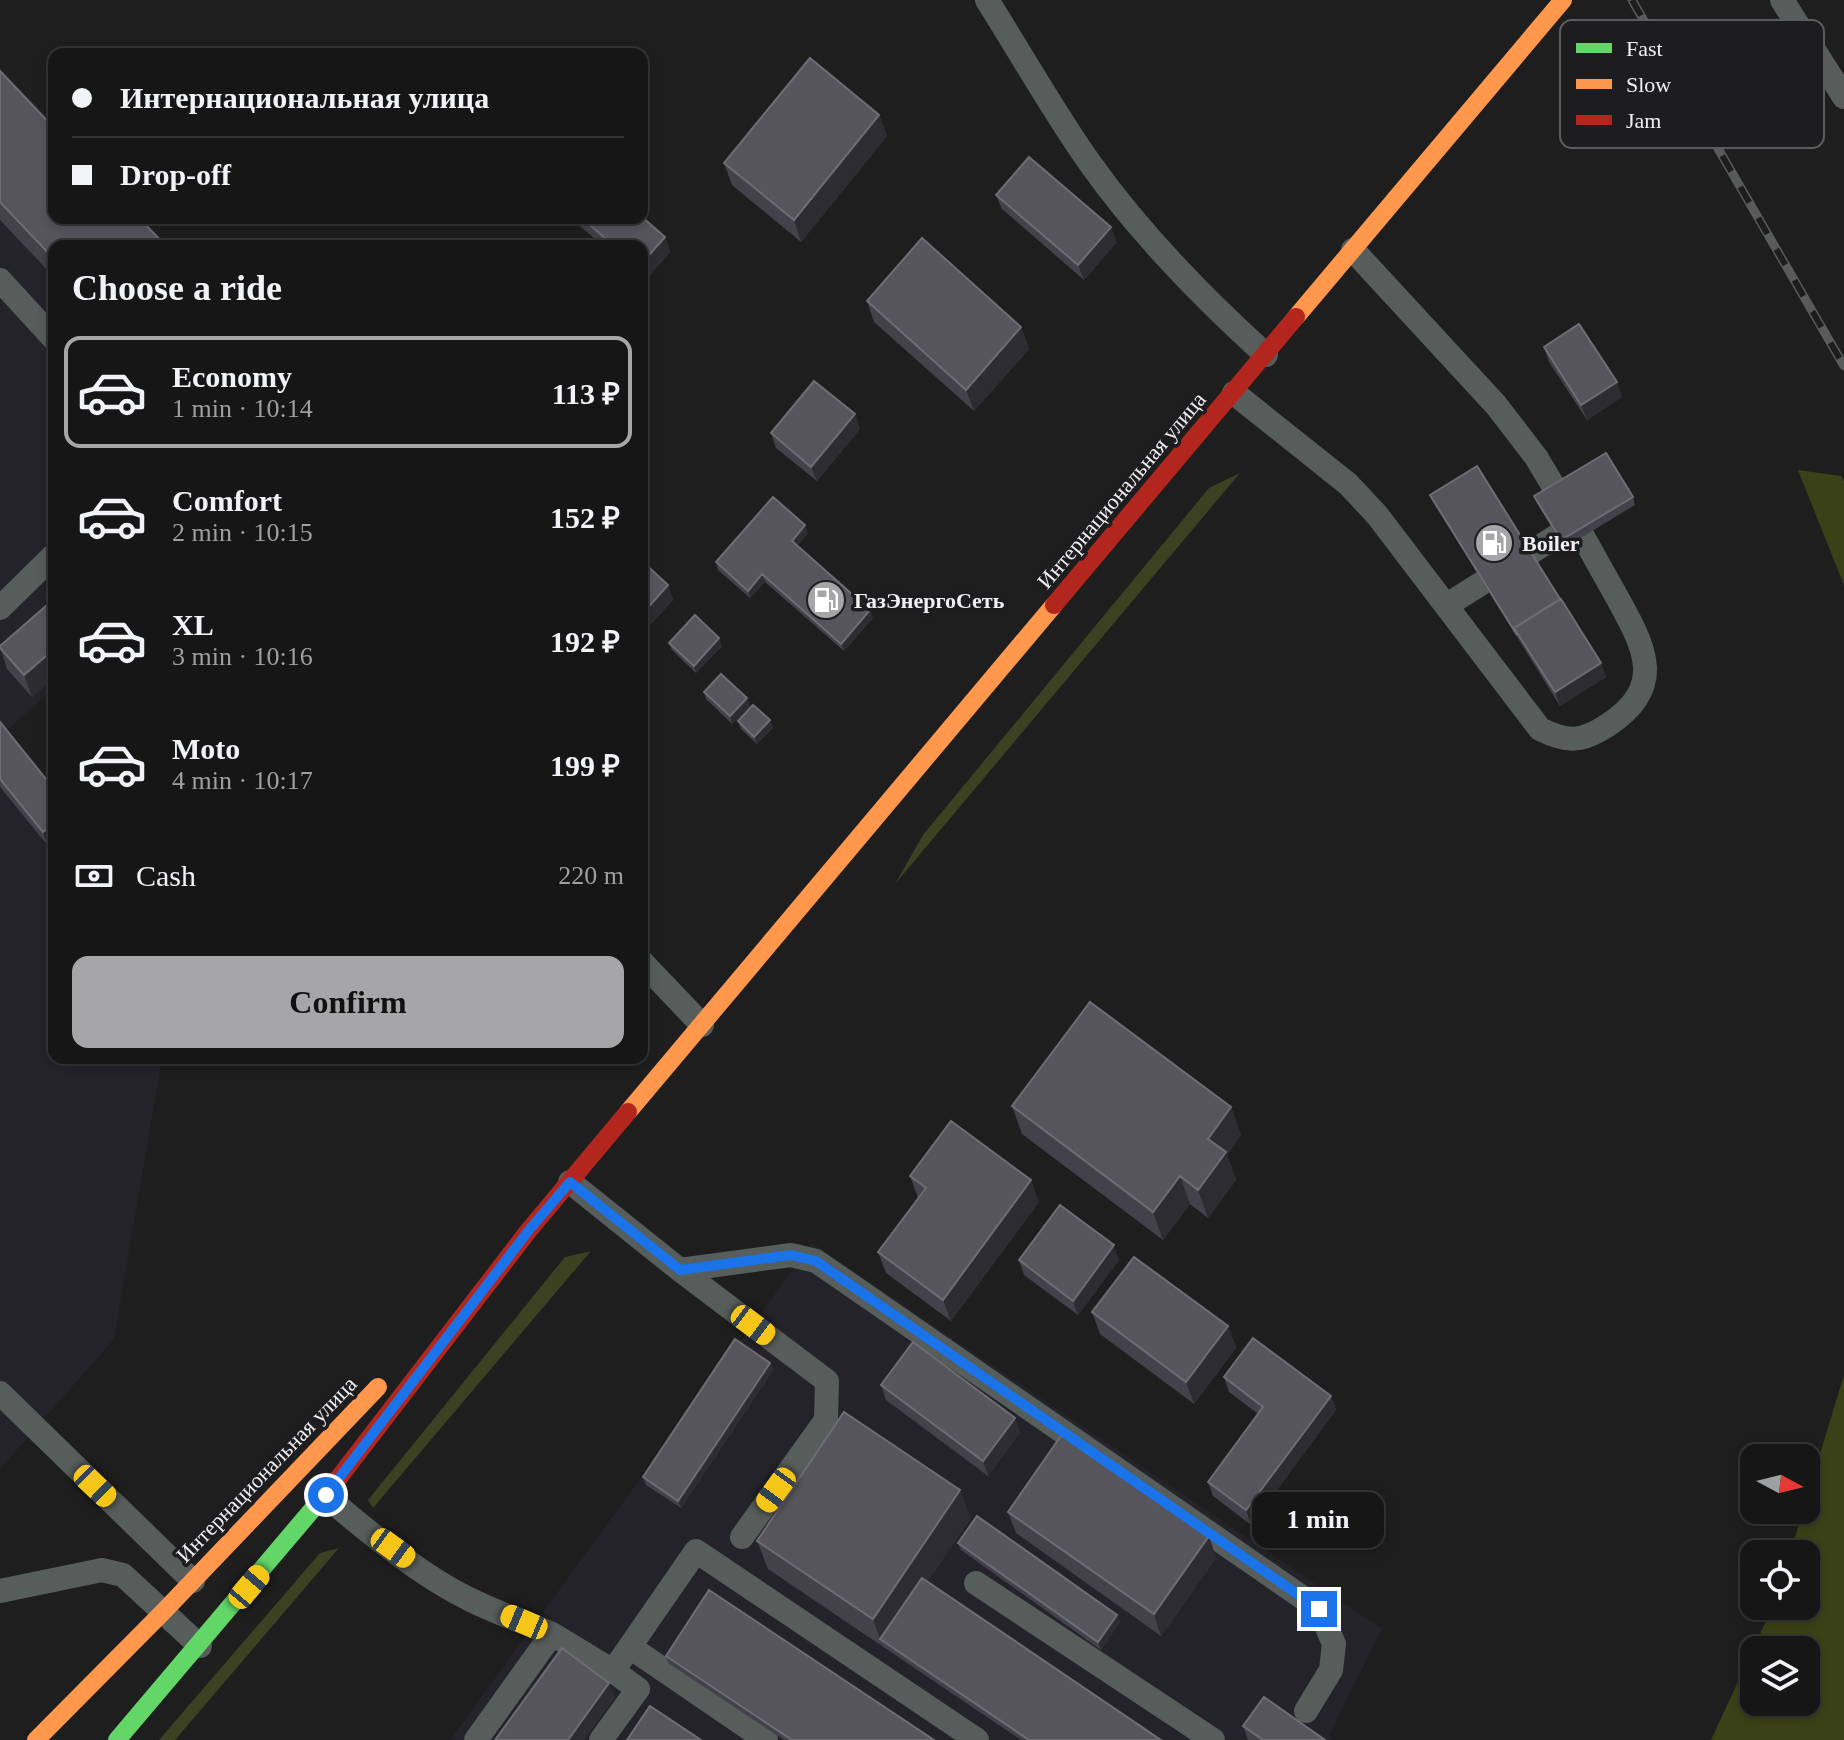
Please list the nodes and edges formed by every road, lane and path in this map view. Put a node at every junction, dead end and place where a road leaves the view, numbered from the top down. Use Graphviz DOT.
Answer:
graph roads {
  1 [pos="987,0"];
  2 [pos="1563,0"];
  3 [pos="1782,0"];
  4 [pos="1797,20"];
  5 [pos="1824,56"];
  6 [pos="1840,78"];
  7 [pos="1353,250"];
  8 [pos="0,280"];
  9 [pos="48,332"];
  10 [pos="1266,355"];
  11 [pos="1234,393"];
  12 [pos="1576,524"];
  13 [pos="48,561"];
  14 [pos="1447,605"];
  15 [pos="0,608"];
  16 [pos="648,968"];
  17 [pos="702,1025"];
  18 [pos="570,1182"];
  19 [pos="529,1230"];
  20 [pos="680,1270"];
  21 [pos="408,1356"];
  22 [pos="386,1379"];
  23 [pos="0,1393"];
  24 [pos="298,1471"];
  25 [pos="326,1495"];
  26 [pos="742,1537"];
  27 [pos="193,1581"];
  28 [pos="976,1583"];
  29 [pos="0,1591"];
  30 [pos="164,1611"];
  31 [pos="552,1634"];
  32 [pos="200,1646"];
  33 [pos="630,1647"];
  34 [pos="613,1671"];
  35 [pos="1306,1711"];
  36 [pos="36,1740"];
  37 [pos="117,1740"];
  38 [pos="476,1740"];
  39 [pos="601,1740"];
  40 [pos="766,1740"];
  41 [pos="977,1740"];
  42 [pos="1213,1740"];
  1 -- 10 [label="lane"];
  2 -- 7 [label="main road, Интернациональная улица"];
  3 -- 4 [label="lane"];
  5 -- 6 [label="lane"];
  7 -- 10 [label="main road, Интернациональная улица"];
  7 -- 12 [label="lane"];
  8 -- 9 [label="lane"];
  10 -- 11 [label="main road, Интернациональная улица"];
  11 -- 14 [label="lane"];
  11 -- 17 [label="main road, Интернациональная улица"];
  12 -- 14 [label="lane"];
  12 -- 14 [label="lane"];
  13 -- 15 [label="lane"];
  16 -- 17 [label="lane"];
  17 -- 18 [label="main road, Интернациональная улица"];
  18 -- 19 [label="main road, Интернациональная улица"];
  18 -- 20 [label="lane"];
  19 -- 21 [label="main road, Интернациональная улица"];
  19 -- 25 [label="main road, Интернациональная улица"];
  20 -- 26 [label="lane"];
  20 -- 35 [label="lane"];
  22 -- 24 [label="main road, Интернациональная улица"];
  23 -- 27 [label="lane"];
  24 -- 25 [label="lane"];
  24 -- 27 [label="main road, Интернациональная улица"];
  25 -- 31 [label="lane"];
  25 -- 32 [label="main road, Интернациональная улица"];
  27 -- 30 [label="main road, Интернациональная улица"];
  28 -- 42 [label="lane"];
  29 -- 30 [label="lane"];
  30 -- 32 [label="lane"];
  30 -- 36 [label="main road, Интернациональная улица"];
  31 -- 34 [label="lane"];
  31 -- 38 [label="lane"];
  32 -- 37 [label="main road, Интернациональная улица"];
  33 -- 34 [label="lane"];
  33 -- 40 [label="lane"];
  33 -- 41 [label="lane"];
  34 -- 39 [label="lane"];
}
